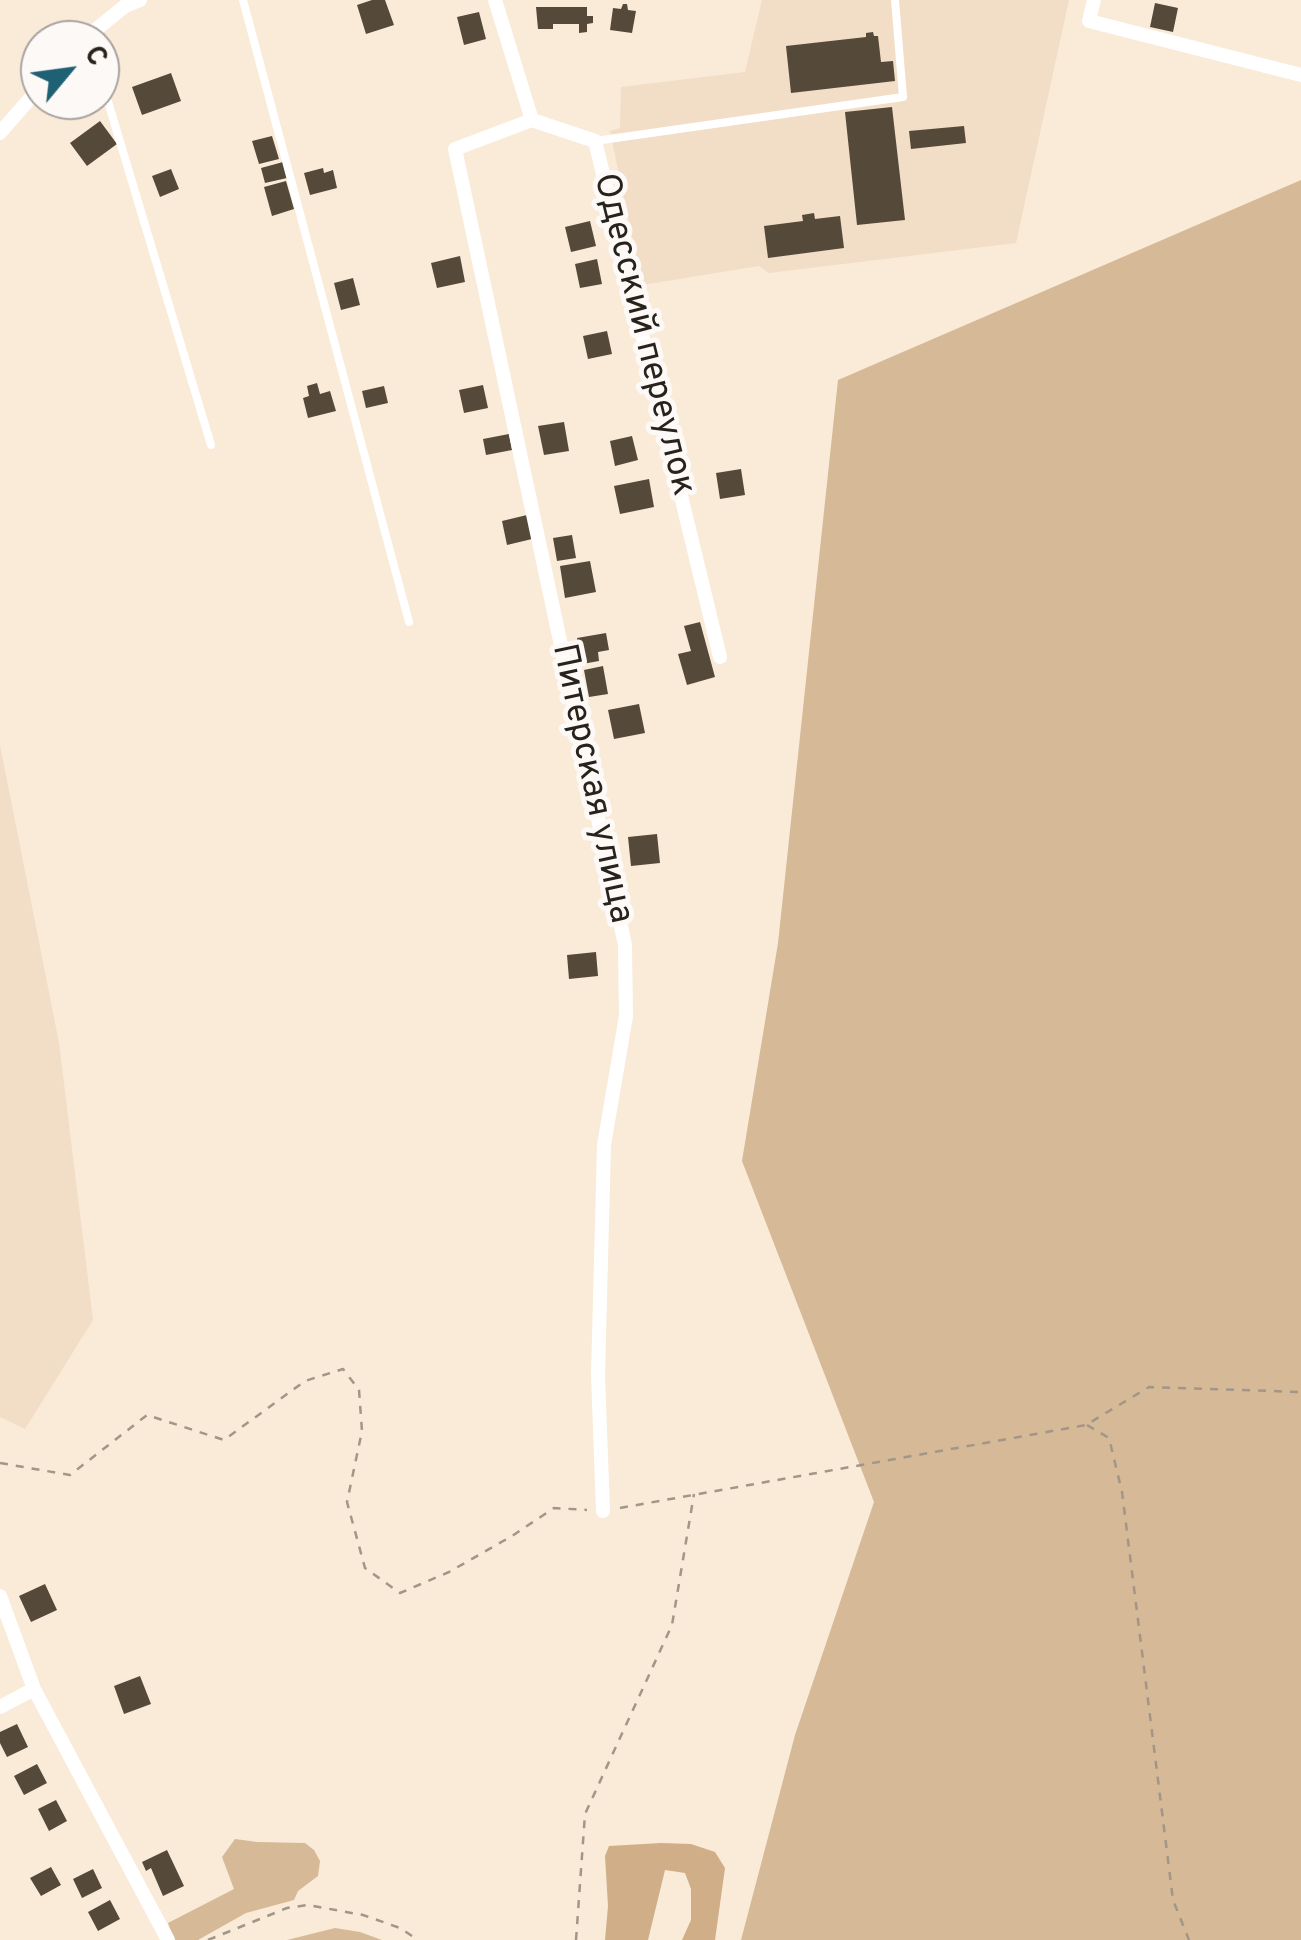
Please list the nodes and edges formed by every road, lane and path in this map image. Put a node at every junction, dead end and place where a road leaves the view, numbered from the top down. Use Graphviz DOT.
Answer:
graph roads {
  1 [pos="140,0"];
  2 [pos="243,0"];
  3 [pos="494,0"];
  4 [pos="895,0"];
  5 [pos="1094,0"];
  6 [pos="108,20"];
  7 [pos="1301,75"];
  8 [pos="20,110"];
  9 [pos="113,120"];
  10 [pos="532,120"];
  11 [pos="0,133"];
  12 [pos="595,141"];
  13 [pos="210,445"];
  14 [pos="408,622"];
  15 [pos="720,657"];
  16 [pos="1301,1392"];
  17 [pos="1086,1424"];
  18 [pos="0,1462"];
  19 [pos="694,1494"];
  20 [pos="604,1511"];
  21 [pos="0,1596"];
  22 [pos="34,1689"];
  23 [pos="0,1707"];
  24 [pos="168,1940"];
  25 [pos="208,1940"];
  26 [pos="418,1940"];
  27 [pos="576,1940"];
  28 [pos="1189,1940"];
  1 -- 6 [label="street"];
  2 -- 14 [label="lane"];
  3 -- 10 [label="street"];
  4 -- 12 [label="lane"];
  5 -- 7 [label="street"];
  8 -- 11 [label="street"];
  9 -- 13 [label="lane"];
  10 -- 12 [label="street, Одесский переулок"];
  10 -- 20 [label="street, Питерская улица"];
  12 -- 15 [label="street, Одесский переулок"];
  16 -- 17 [label="path"];
  17 -- 19 [label="path"];
  17 -- 28 [label="path"];
  18 -- 20 [label="path"];
  19 -- 20 [label="path"];
  19 -- 27 [label="path"];
  21 -- 22 [label="street"];
  22 -- 23 [label="street"];
  22 -- 24 [label="street"];
  25 -- 26 [label="path"];
}
